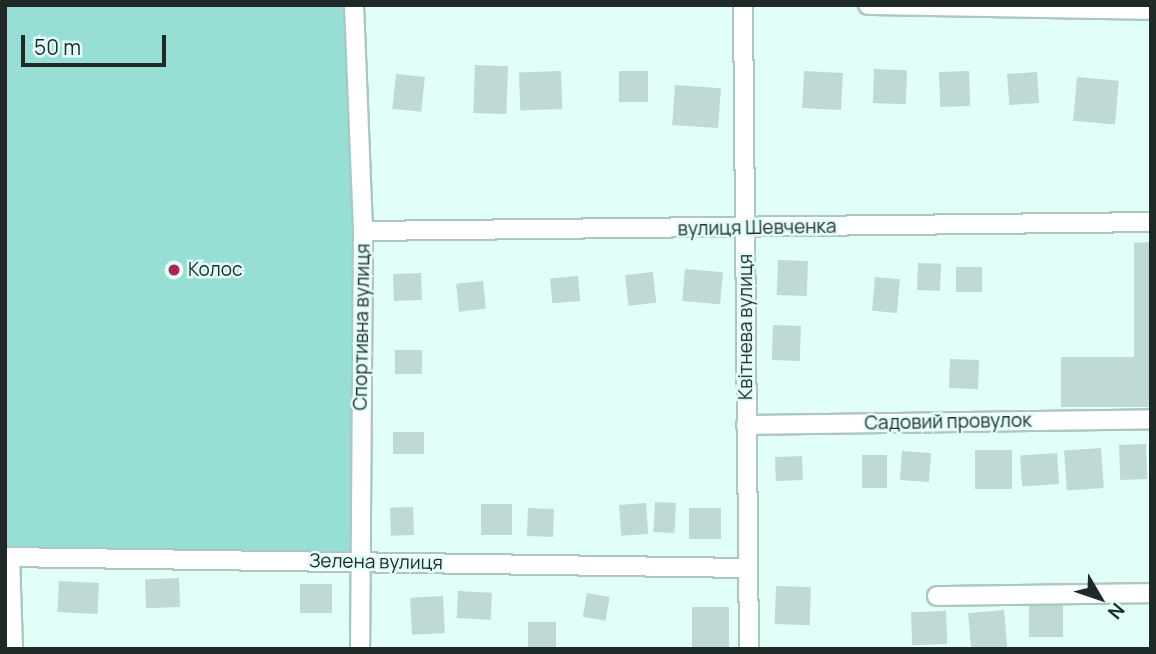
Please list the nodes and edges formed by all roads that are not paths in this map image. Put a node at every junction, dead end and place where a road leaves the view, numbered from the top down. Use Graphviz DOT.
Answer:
graph roads {
  1 [pos="354,5"];
  2 [pos="743,5"];
  3 [pos="868,5"];
  4 [pos="1151,10"];
  5 [pos="1151,222"];
  6 [pos="746,228"];
  7 [pos="363,231"];
  8 [pos="1151,419"];
  9 [pos="746,425"];
  10 [pos="8,557"];
  11 [pos="359,562"];
  12 [pos="747,568"];
  13 [pos="1151,593"];
  14 [pos="937,596"];
  15 [pos="13,649"];
  16 [pos="360,649"];
  17 [pos="749,649"];
  1 -- 7 [label="street, Спортивна вулиця"];
  2 -- 6 [label="street, Квітнева вулиця"];
  3 -- 4 [label="street"];
  5 -- 6 [label="street, вулиця Шевченка"];
  6 -- 7 [label="street, вулиця Шевченка"];
  6 -- 9 [label="street, Квітнева вулиця"];
  7 -- 11 [label="street, Спортивна вулиця"];
  8 -- 9 [label="street, Садовий провулок"];
  9 -- 12 [label="street, Квітнева вулиця"];
  10 -- 11 [label="street, Зелена вулиця"];
  10 -- 15 [label="street"];
  11 -- 12 [label="street, Зелена вулиця"];
  11 -- 16 [label="street, Спортивна вулиця"];
  12 -- 17 [label="street, Квітнева вулиця"];
  13 -- 14 [label="street"];
}
